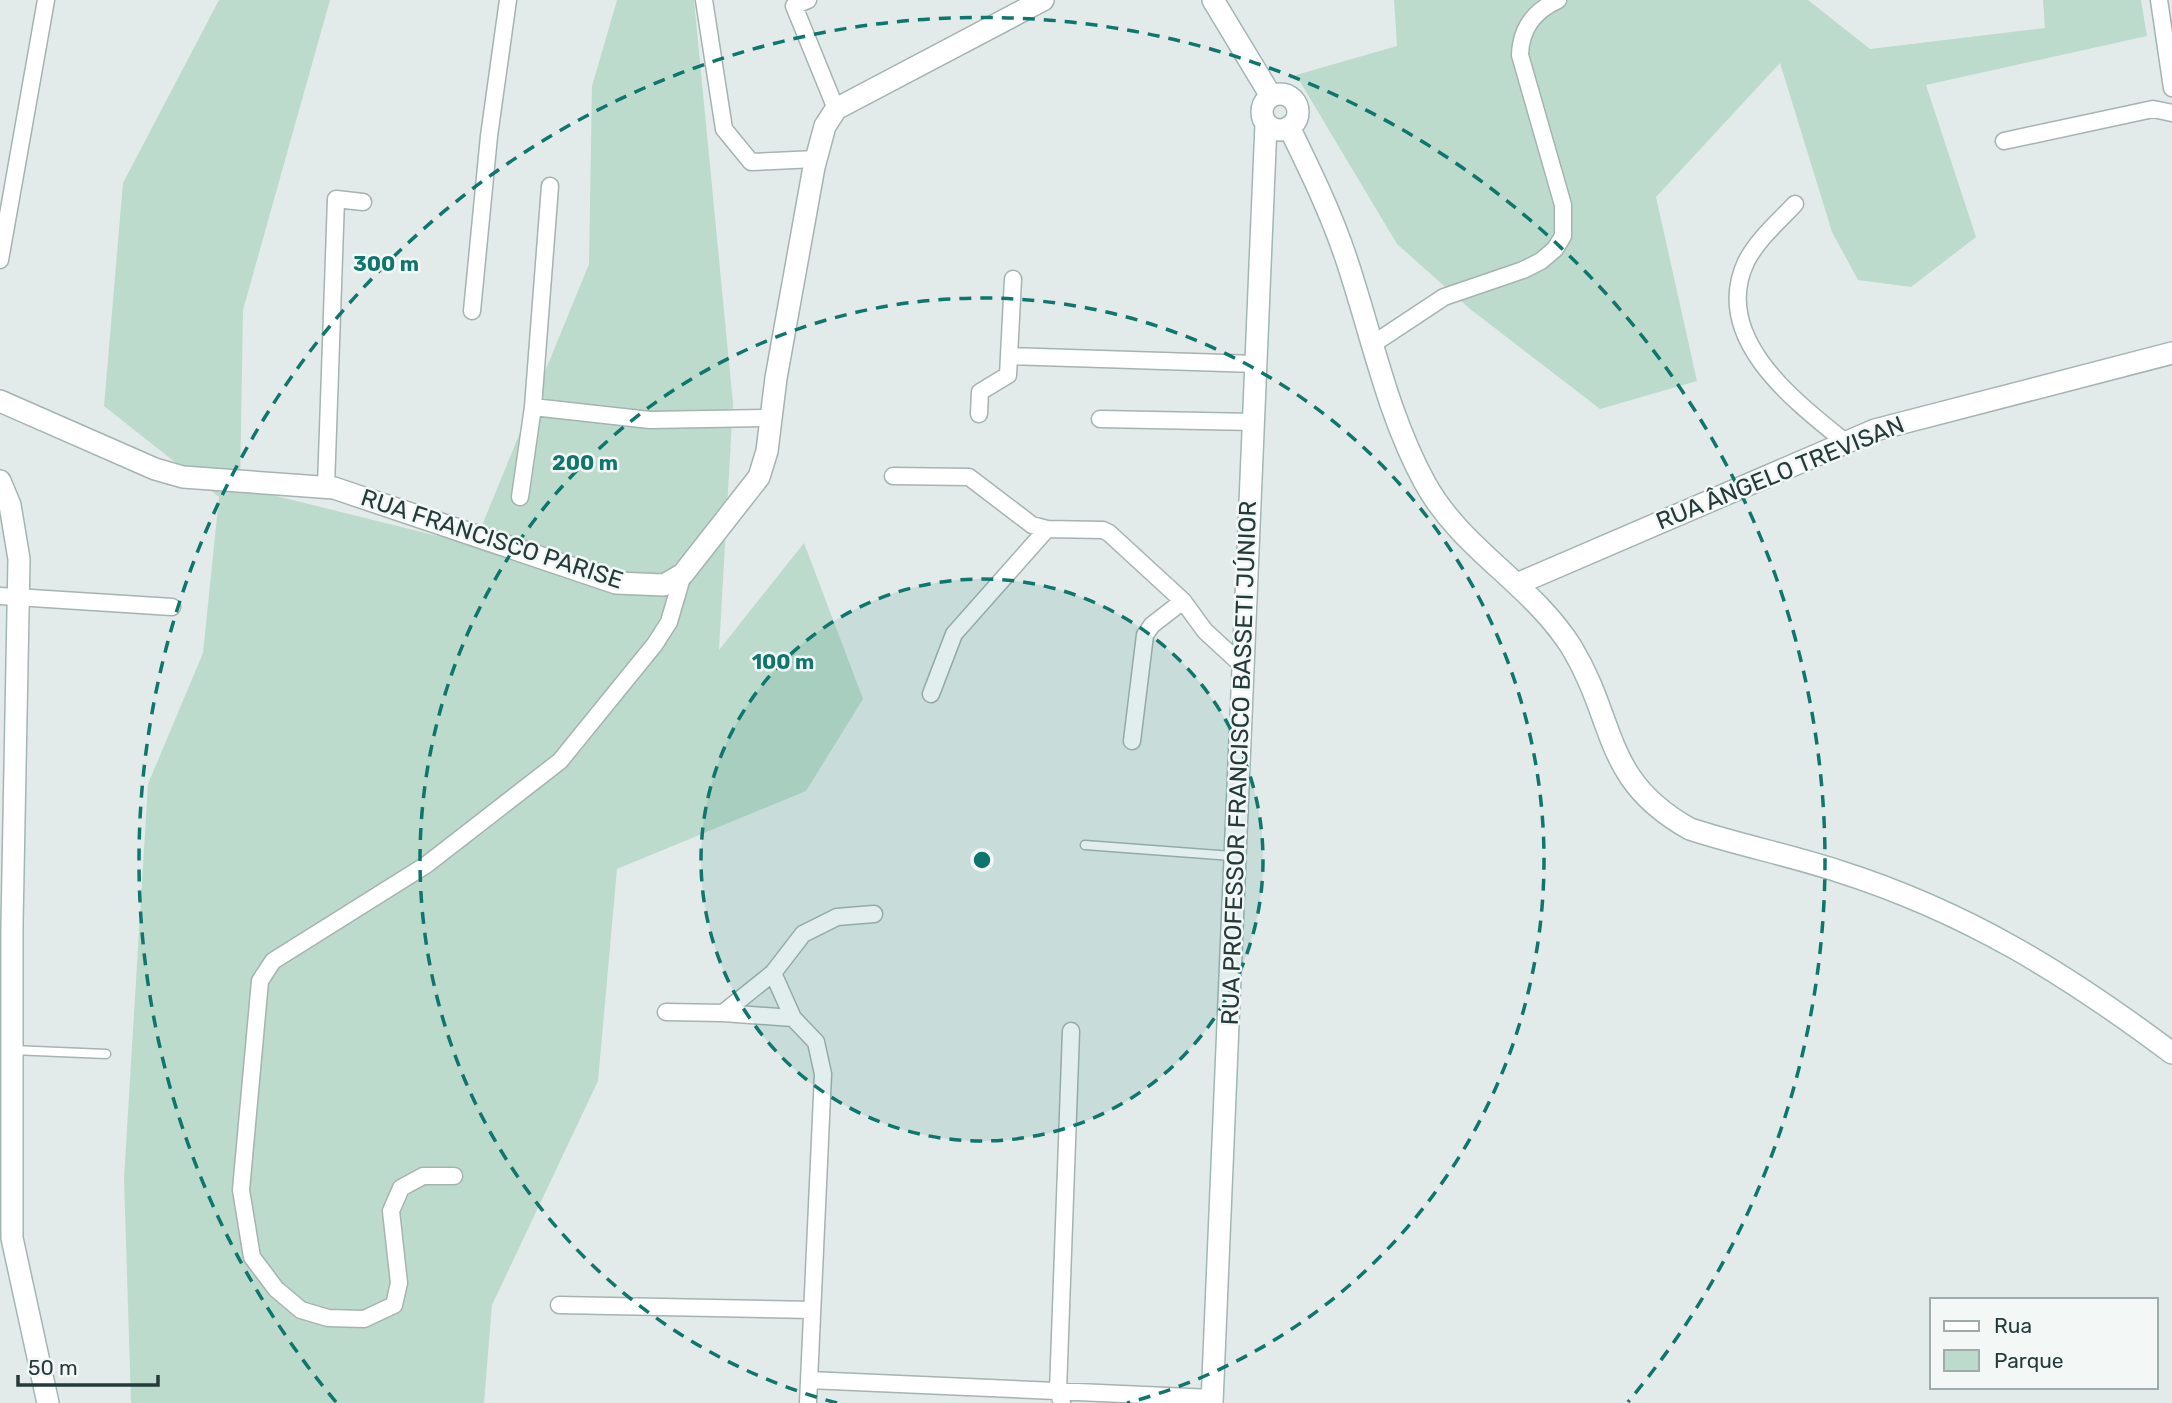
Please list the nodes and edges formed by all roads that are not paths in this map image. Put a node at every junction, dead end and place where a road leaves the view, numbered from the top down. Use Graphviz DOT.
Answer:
graph roads {
  1 [pos="46,0"];
  2 [pos="508,0"];
  3 [pos="704,0"];
  4 [pos="808,0"];
  5 [pos="1042,0"];
  6 [pos="1213,0"];
  7 [pos="1559,0"];
  8 [pos="2159,0"];
  9 [pos="2172,88"];
  10 [pos="1271,96"];
  11 [pos="835,109"];
  12 [pos="2172,113"];
  13 [pos="1266,124"];
  14 [pos="1289,127"];
  15 [pos="2004,141"];
  16 [pos="816,159"];
  17 [pos="550,186"];
  18 [pos="363,202"];
  19 [pos="1795,204"];
  20 [pos="0,260"];
  21 [pos="1013,279"];
  22 [pos="472,311"];
  23 [pos="1373,344"];
  24 [pos="2172,353"];
  25 [pos="1009,355"];
  26 [pos="1256,364"];
  27 [pos="0,401"];
  28 [pos="533,407"];
  29 [pos="979,414"];
  30 [pos="771,418"];
  31 [pos="1100,419"];
  32 [pos="1254,422"];
  33 [pos="1844,441"];
  34 [pos="893,476"];
  35 [pos="0,481"];
  36 [pos="326,487"];
  37 [pos="520,496"];
  38 [pos="1047,529"];
  39 [pos="683,574"];
  40 [pos="1517,584"];
  41 [pos="9,596"];
  42 [pos="1183,601"];
  43 [pos="172,607"];
  44 [pos="1243,666"];
  45 [pos="931,694"];
  46 [pos="1132,741"];
  47 [pos="1085,845"];
  48 [pos="1235,856"];
  49 [pos="874,914"];
  50 [pos="6,923"];
  51 [pos="773,973"];
  52 [pos="666,1012"];
  53 [pos="723,1013"];
  54 [pos="6,1015"];
  55 [pos="793,1018"];
  56 [pos="1071,1031"];
  57 [pos="12,1050"];
  58 [pos="2172,1053"];
  59 [pos="106,1054"];
  60 [pos="454,1176"];
  61 [pos="559,1305"];
  62 [pos="812,1310"];
  63 [pos="809,1380"];
  64 [pos="1060,1397"];
  65 [pos="1212,1401"];
  66 [pos="48,1403"];
  67 [pos="808,1403"];
  1 -- 20 [label="street"];
  2 -- 22 [label="street"];
  3 -- 16 [label="street"];
  4 -- 11 [label="street"];
  5 -- 11 [label="main road"];
  6 -- 10 [label="main road"];
  7 -- 23 [label="street"];
  8 -- 9 [label="street"];
  10 -- 13 [label="main road"];
  10 -- 14 [label="main road"];
  11 -- 16 [label="main road"];
  12 -- 15 [label="street"];
  13 -- 14 [label="main road"];
  13 -- 26 [label="main road, RUA PROFESSOR FRANCISCO BASSETI JÚNIOR"];
  14 -- 23 [label="main road"];
  16 -- 30 [label="main road"];
  17 -- 28 [label="street"];
  18 -- 36 [label="street"];
  19 -- 33 [label="street"];
  21 -- 25 [label="street"];
  23 -- 40 [label="main road"];
  24 -- 33 [label="main road, RUA ÂNGELO TREVISAN"];
  25 -- 26 [label="street"];
  25 -- 29 [label="street"];
  26 -- 32 [label="main road, RUA PROFESSOR FRANCISCO BASSETI JÚNIOR"];
  27 -- 36 [label="main road, RUA FRANCISCO PARISE"];
  28 -- 30 [label="street"];
  28 -- 37 [label="street"];
  30 -- 39 [label="main road"];
  31 -- 32 [label="street"];
  32 -- 44 [label="main road, RUA PROFESSOR FRANCISCO BASSETI JÚNIOR"];
  33 -- 40 [label="main road, RUA ÂNGELO TREVISAN"];
  34 -- 38 [label="street"];
  35 -- 41 [label="main road"];
  36 -- 39 [label="main road, RUA FRANCISCO PARISE"];
  38 -- 42 [label="street"];
  38 -- 45 [label="street"];
  39 -- 60 [label="street"];
  40 -- 58 [label="main road"];
  41 -- 43 [label="street"];
  41 -- 50 [label="main road"];
  42 -- 44 [label="street"];
  42 -- 46 [label="street"];
  44 -- 48 [label="main road, RUA PROFESSOR FRANCISCO BASSETI JÚNIOR"];
  47 -- 48 [label="lane"];
  48 -- 65 [label="main road, RUA PROFESSOR FRANCISCO BASSETI JÚNIOR"];
  49 -- 51 [label="street"];
  50 -- 54 [label="main road"];
  51 -- 53 [label="street"];
  51 -- 55 [label="street"];
  52 -- 53 [label="street"];
  53 -- 55 [label="street"];
  54 -- 57 [label="main road"];
  55 -- 62 [label="street"];
  56 -- 64 [label="street"];
  57 -- 59 [label="lane"];
  57 -- 66 [label="main road"];
  61 -- 62 [label="street"];
  62 -- 63 [label="street"];
  63 -- 64 [label="street"];
  63 -- 67 [label="street"];
  64 -- 65 [label="street"];
}
